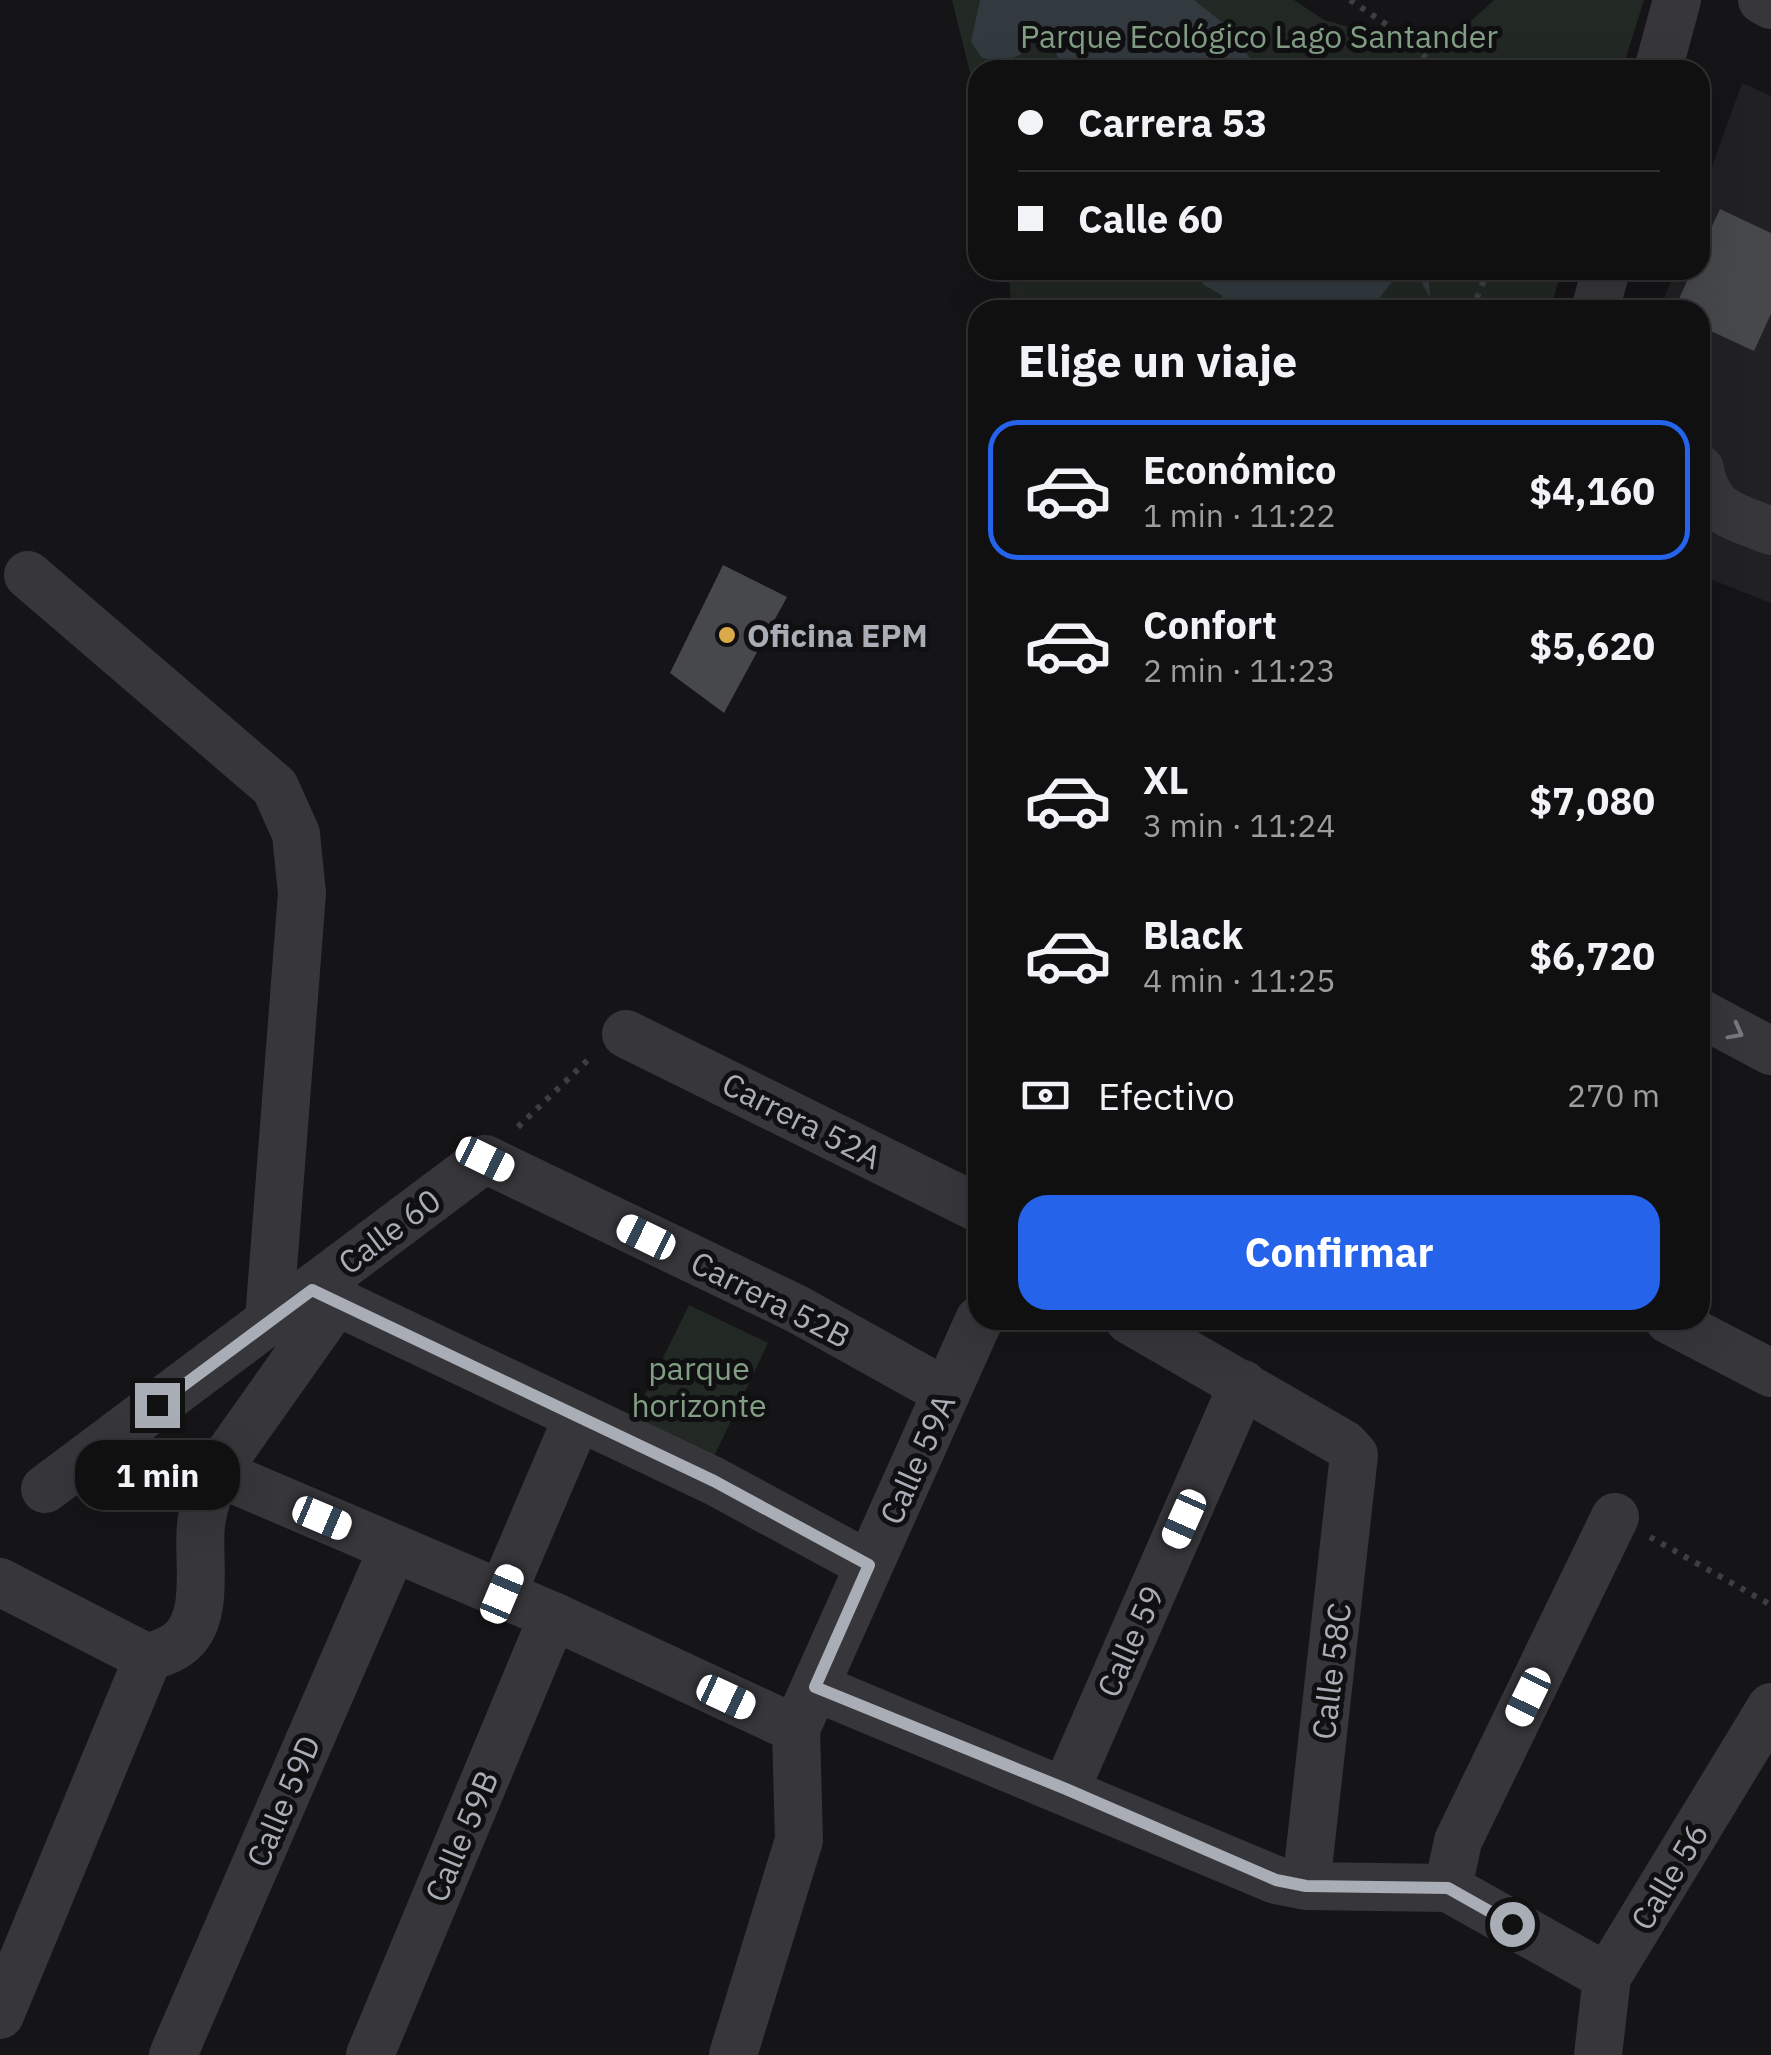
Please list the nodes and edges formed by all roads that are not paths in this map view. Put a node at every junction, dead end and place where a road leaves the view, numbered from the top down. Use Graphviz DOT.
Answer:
graph roads {
  1 [pos="1677,0"];
  2 [pos="1762,0"];
  3 [pos="1771,5"];
  4 [pos="1661,60"];
  5 [pos="1710,500"];
  6 [pos="1771,531"];
  7 [pos="28,574"];
  8 [pos="1710,1018"];
  9 [pos="626,1034"];
  10 [pos="1771,1051"];
  11 [pos="485,1159"];
  12 [pos="968,1203"];
  13 [pos="324,1296"];
  14 [pos="269,1320"];
  15 [pos="974,1330"];
  16 [pos="1147,1330"];
  17 [pos="1688,1330"];
  18 [pos="1771,1373"];
  19 [pos="1243,1384"];
  20 [pos="946,1392"];
  21 [pos="578,1416"];
  22 [pos="216,1472"];
  23 [pos="45,1489"];
  24 [pos="1616,1517"];
  25 [pos="393,1548"];
  26 [pos="869,1565"];
  27 [pos="0,1582"];
  28 [pos="502,1594"];
  29 [pos="553,1616"];
  30 [pos="148,1658"];
  31 [pos="1771,1707"];
  32 [pos="806,1708"];
  33 [pos="1066,1789"];
  34 [pos="1306,1886"];
  35 [pos="1448,1888"];
  36 [pos="1607,1977"];
  37 [pos="0,2014"];
  38 [pos="173,2055"];
  39 [pos="370,2055"];
  40 [pos="734,2055"];
  41 [pos="1598,2055"];
  1 -- 4 [label="street"];
  2 -- 3 [label="street"];
  5 -- 6 [label="street"];
  7 -- 14 [label="street"];
  8 -- 10 [label="street, one-way"];
  9 -- 12 [label="street, Carrera 52A"];
  11 -- 13 [label="street, Calle 60"];
  11 -- 20 [label="street, Carrera 52B"];
  13 -- 14 [label="street, Calle 60"];
  13 -- 21 [label="street"];
  13 -- 22 [label="street"];
  14 -- 23 [label="street, Calle 60"];
  15 -- 20 [label="street, Calle 59A"];
  16 -- 19 [label="street"];
  17 -- 18 [label="street"];
  19 -- 33 [label="street, Calle 59"];
  19 -- 34 [label="street, Calle 58C"];
  20 -- 26 [label="street, Calle 59A"];
  21 -- 26 [label="street"];
  21 -- 28 [label="street"];
  22 -- 25 [label="street"];
  22 -- 30 [label="street"];
  24 -- 35 [label="street"];
  25 -- 28 [label="street"];
  25 -- 38 [label="street, Calle 59D"];
  26 -- 32 [label="street, Calle 59A"];
  27 -- 30 [label="street"];
  28 -- 29 [label="street"];
  29 -- 32 [label="street"];
  29 -- 39 [label="street, Calle 59B"];
  30 -- 37 [label="street"];
  31 -- 36 [label="street, Calle 56"];
  32 -- 33 [label="street"];
  32 -- 40 [label="street, Calle 59A"];
  33 -- 34 [label="street"];
  34 -- 35 [label="street"];
  35 -- 36 [label="street"];
  36 -- 41 [label="street, Calle 56"];
}
